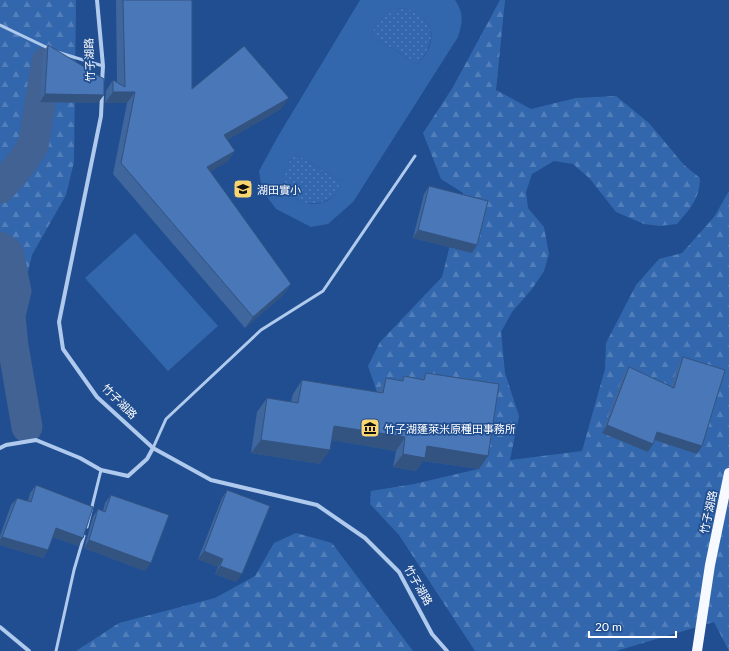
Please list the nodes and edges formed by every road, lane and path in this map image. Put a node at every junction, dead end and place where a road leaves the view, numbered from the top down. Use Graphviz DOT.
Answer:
graph roads {
  1 [pos="97,0"];
  2 [pos="0,25"];
  3 [pos="103,66"];
  4 [pos="414,156"];
  5 [pos="0,448"];
  6 [pos="153,448"];
  7 [pos="101,470"];
  8 [pos="729,473"];
  9 [pos="0,626"];
  10 [pos="29,651"];
  11 [pos="56,651"];
  12 [pos="447,651"];
  13 [pos="698,651"];
  1 -- 3 [label="street, 竹子湖路"];
  2 -- 3 [label="lane"];
  3 -- 6 [label="street, 竹子湖路"];
  4 -- 6 [label="lane"];
  5 -- 7 [label="street"];
  6 -- 7 [label="street"];
  6 -- 12 [label="street, 竹子湖路"];
  7 -- 11 [label="lane"];
  8 -- 13 [label="main road, 竹子湖路"];
  9 -- 10 [label="street"];
}
